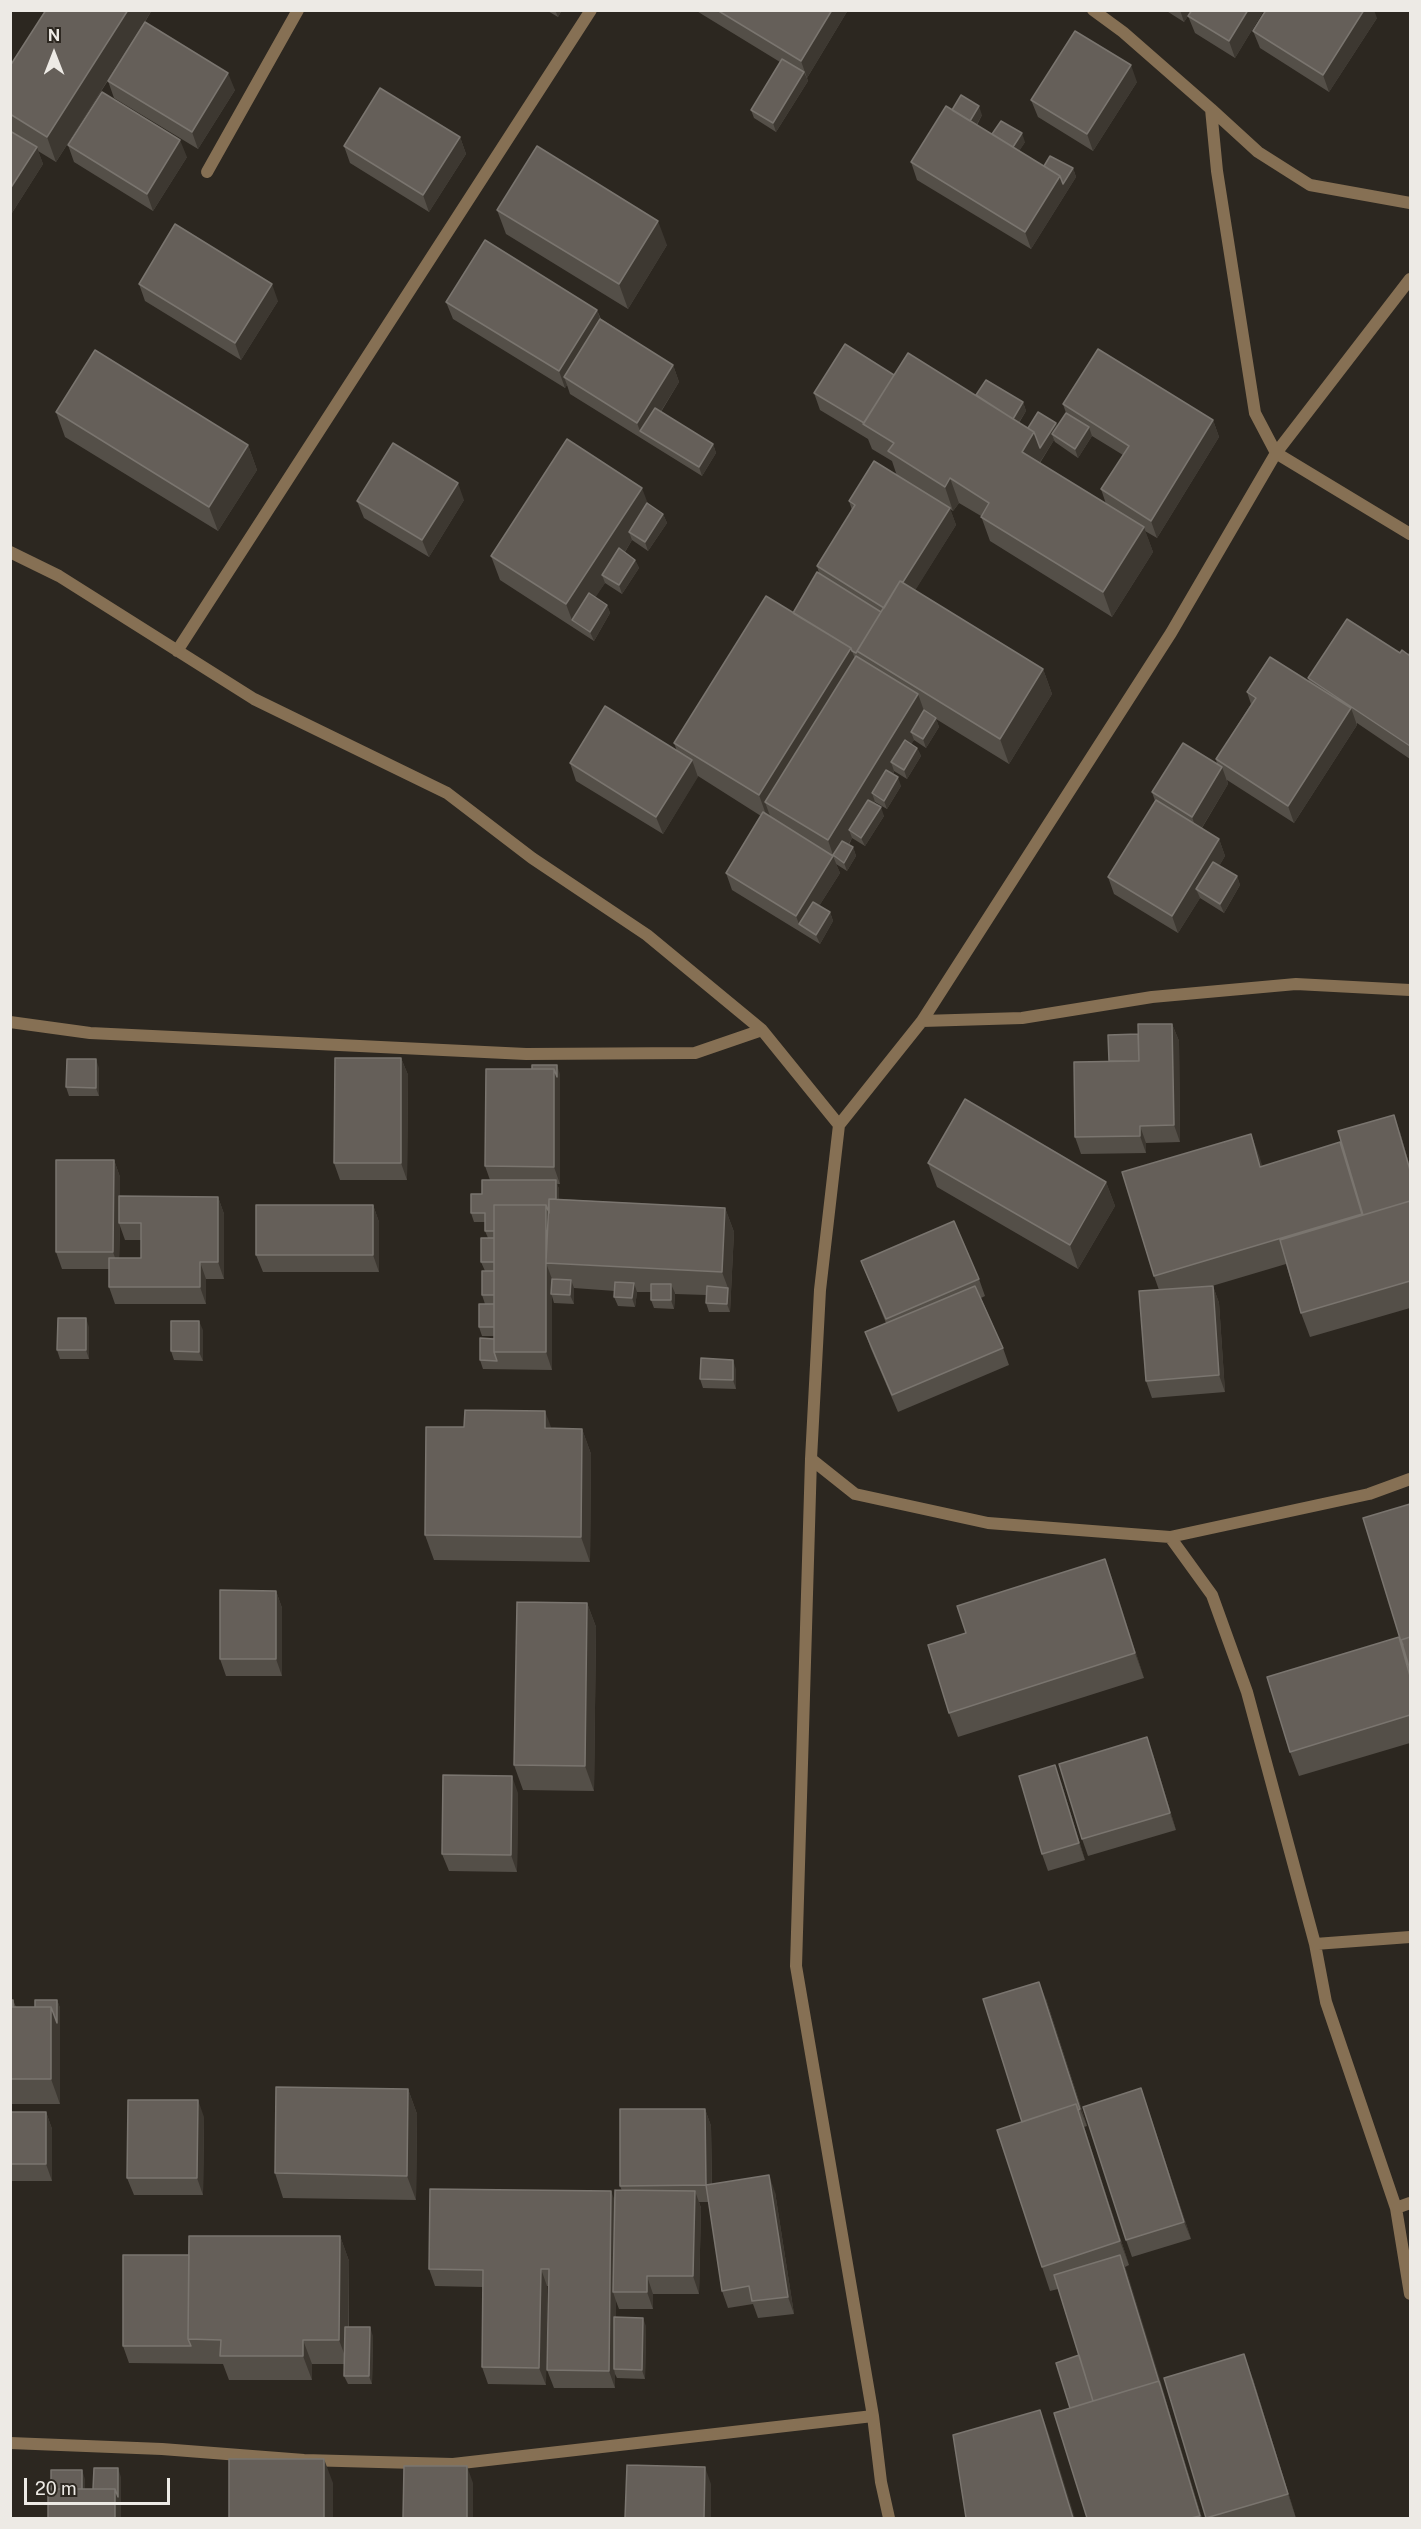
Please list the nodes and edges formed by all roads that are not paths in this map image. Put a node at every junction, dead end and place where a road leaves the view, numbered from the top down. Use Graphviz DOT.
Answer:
graph roads {
  1 [pos="298,10"];
  2 [pos="591,10"];
  3 [pos="1093,10"];
  4 [pos="1211,109"];
  5 [pos="207,172"];
  6 [pos="1410,203"];
  7 [pos="1410,279"];
  8 [pos="1276,453"];
  9 [pos="1410,534"];
  10 [pos="10,552"];
  11 [pos="177,651"];
  12 [pos="1410,990"];
  13 [pos="922,1021"];
  14 [pos="10,1022"];
  15 [pos="762,1030"];
  16 [pos="839,1125"];
  17 [pos="811,1459"];
  18 [pos="1410,1479"];
  19 [pos="1170,1537"];
  20 [pos="1410,1936"];
  21 [pos="1315,1944"];
  22 [pos="1410,2203"];
  23 [pos="1396,2208"];
  24 [pos="1410,2294"];
  25 [pos="873,2416"];
  26 [pos="10,2444"];
  27 [pos="890,2518"];
  1 -- 5 [label="street"];
  2 -- 11 [label="street"];
  3 -- 4 [label="street"];
  4 -- 6 [label="street"];
  4 -- 8 [label="street"];
  7 -- 8 [label="street"];
  8 -- 9 [label="street"];
  8 -- 13 [label="street"];
  10 -- 11 [label="street"];
  11 -- 15 [label="street"];
  12 -- 13 [label="street"];
  13 -- 16 [label="street"];
  14 -- 15 [label="street"];
  15 -- 16 [label="street"];
  16 -- 17 [label="street"];
  17 -- 19 [label="street"];
  17 -- 25 [label="street"];
  18 -- 19 [label="street"];
  19 -- 21 [label="street"];
  20 -- 21 [label="street"];
  21 -- 23 [label="street"];
  22 -- 23 [label="street"];
  23 -- 24 [label="street"];
  25 -- 26 [label="street"];
  25 -- 27 [label="street"];
}
